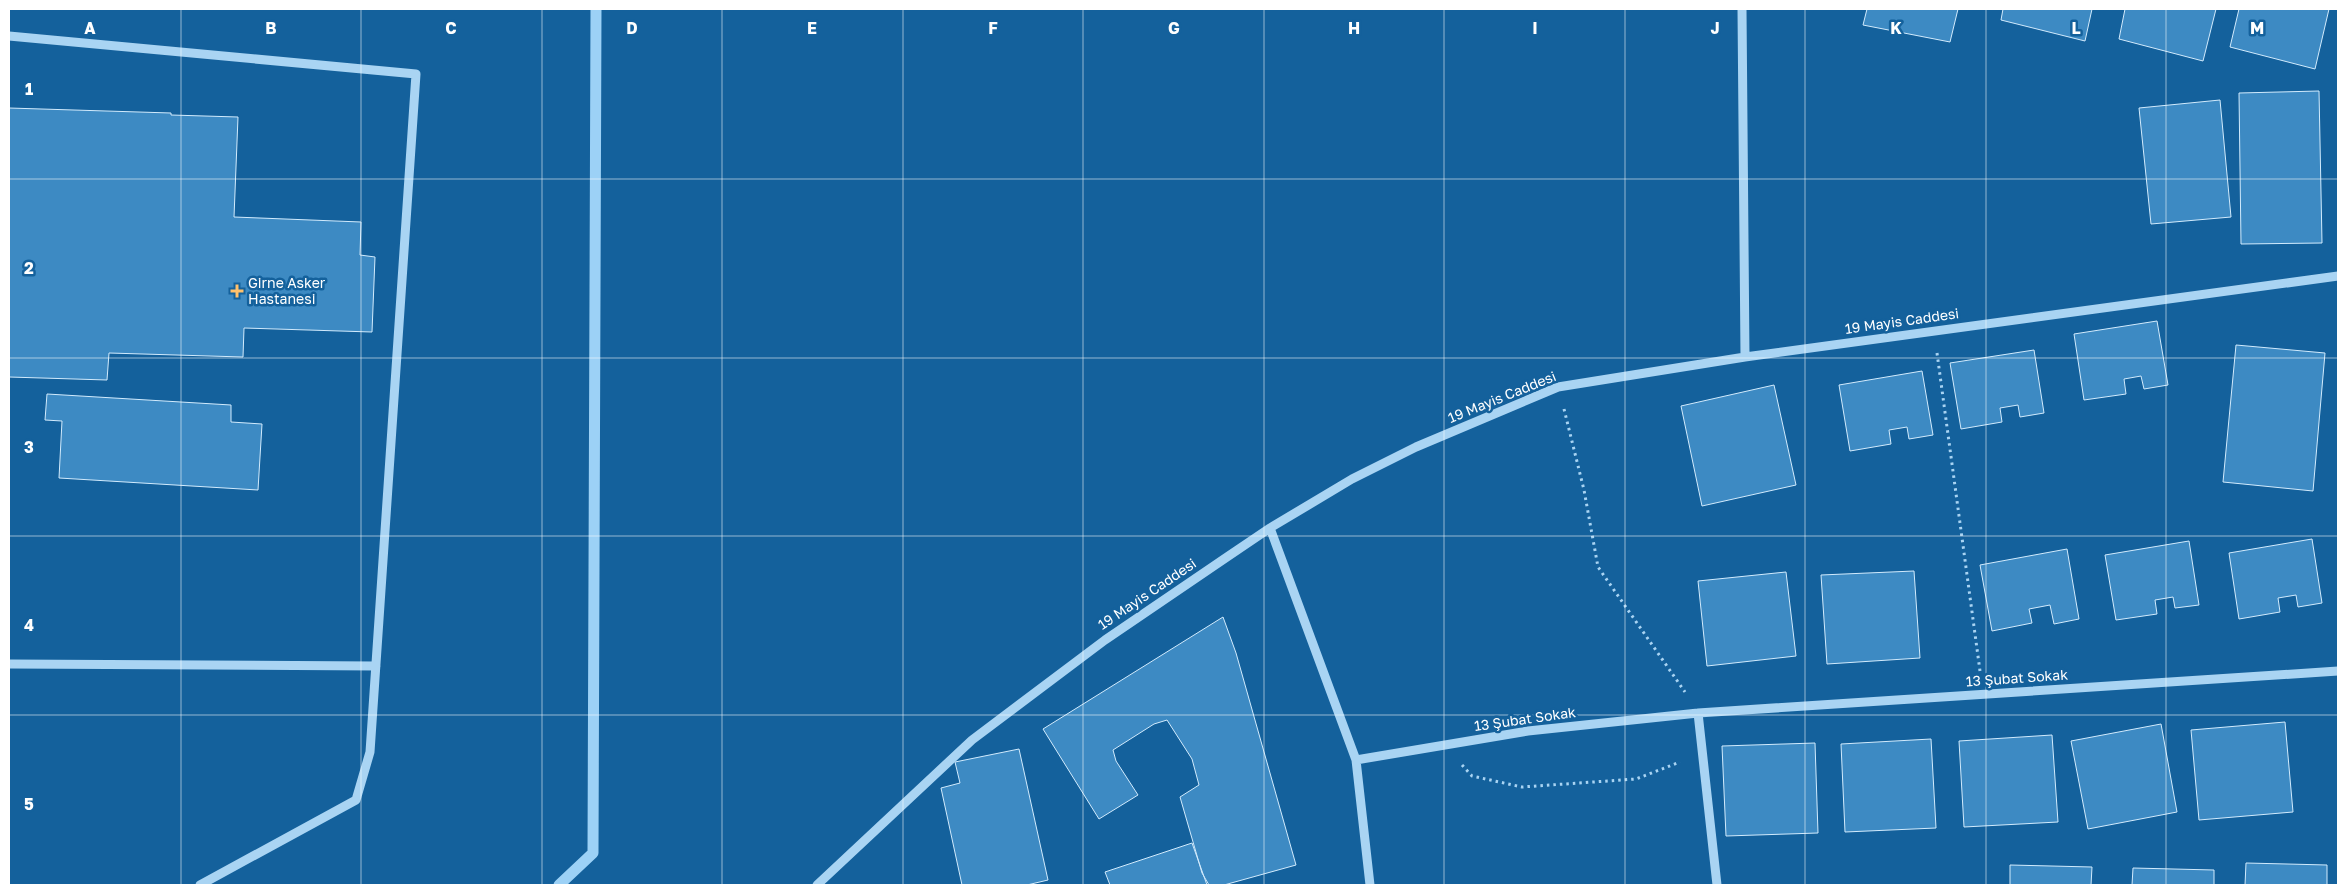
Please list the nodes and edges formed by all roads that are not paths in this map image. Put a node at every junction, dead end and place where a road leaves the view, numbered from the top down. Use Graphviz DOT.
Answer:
graph roads {
  1 [pos="1742,9"];
  2 [pos="9,36"];
  3 [pos="2338,276"];
  4 [pos="1745,356"];
  5 [pos="1270,528"];
  6 [pos="9,664"];
  7 [pos="376,666"];
  8 [pos="2338,671"];
  9 [pos="1698,713"];
  10 [pos="1356,760"];
  11 [pos="200,885"];
  12 [pos="817,885"];
  13 [pos="1370,885"];
  14 [pos="1717,885"];
  1 -- 4 [label="street"];
  2 -- 7 [label="street"];
  3 -- 4 [label="street, 19 Mayis Caddesi"];
  4 -- 5 [label="street, 19 Mayis Caddesi"];
  5 -- 10 [label="street"];
  5 -- 12 [label="street, 19 Mayis Caddesi"];
  6 -- 7 [label="street"];
  7 -- 11 [label="street"];
  8 -- 9 [label="street, 13 Şubat Sokak"];
  9 -- 10 [label="street, 13 Şubat Sokak"];
  9 -- 14 [label="street"];
  10 -- 13 [label="street"];
}
